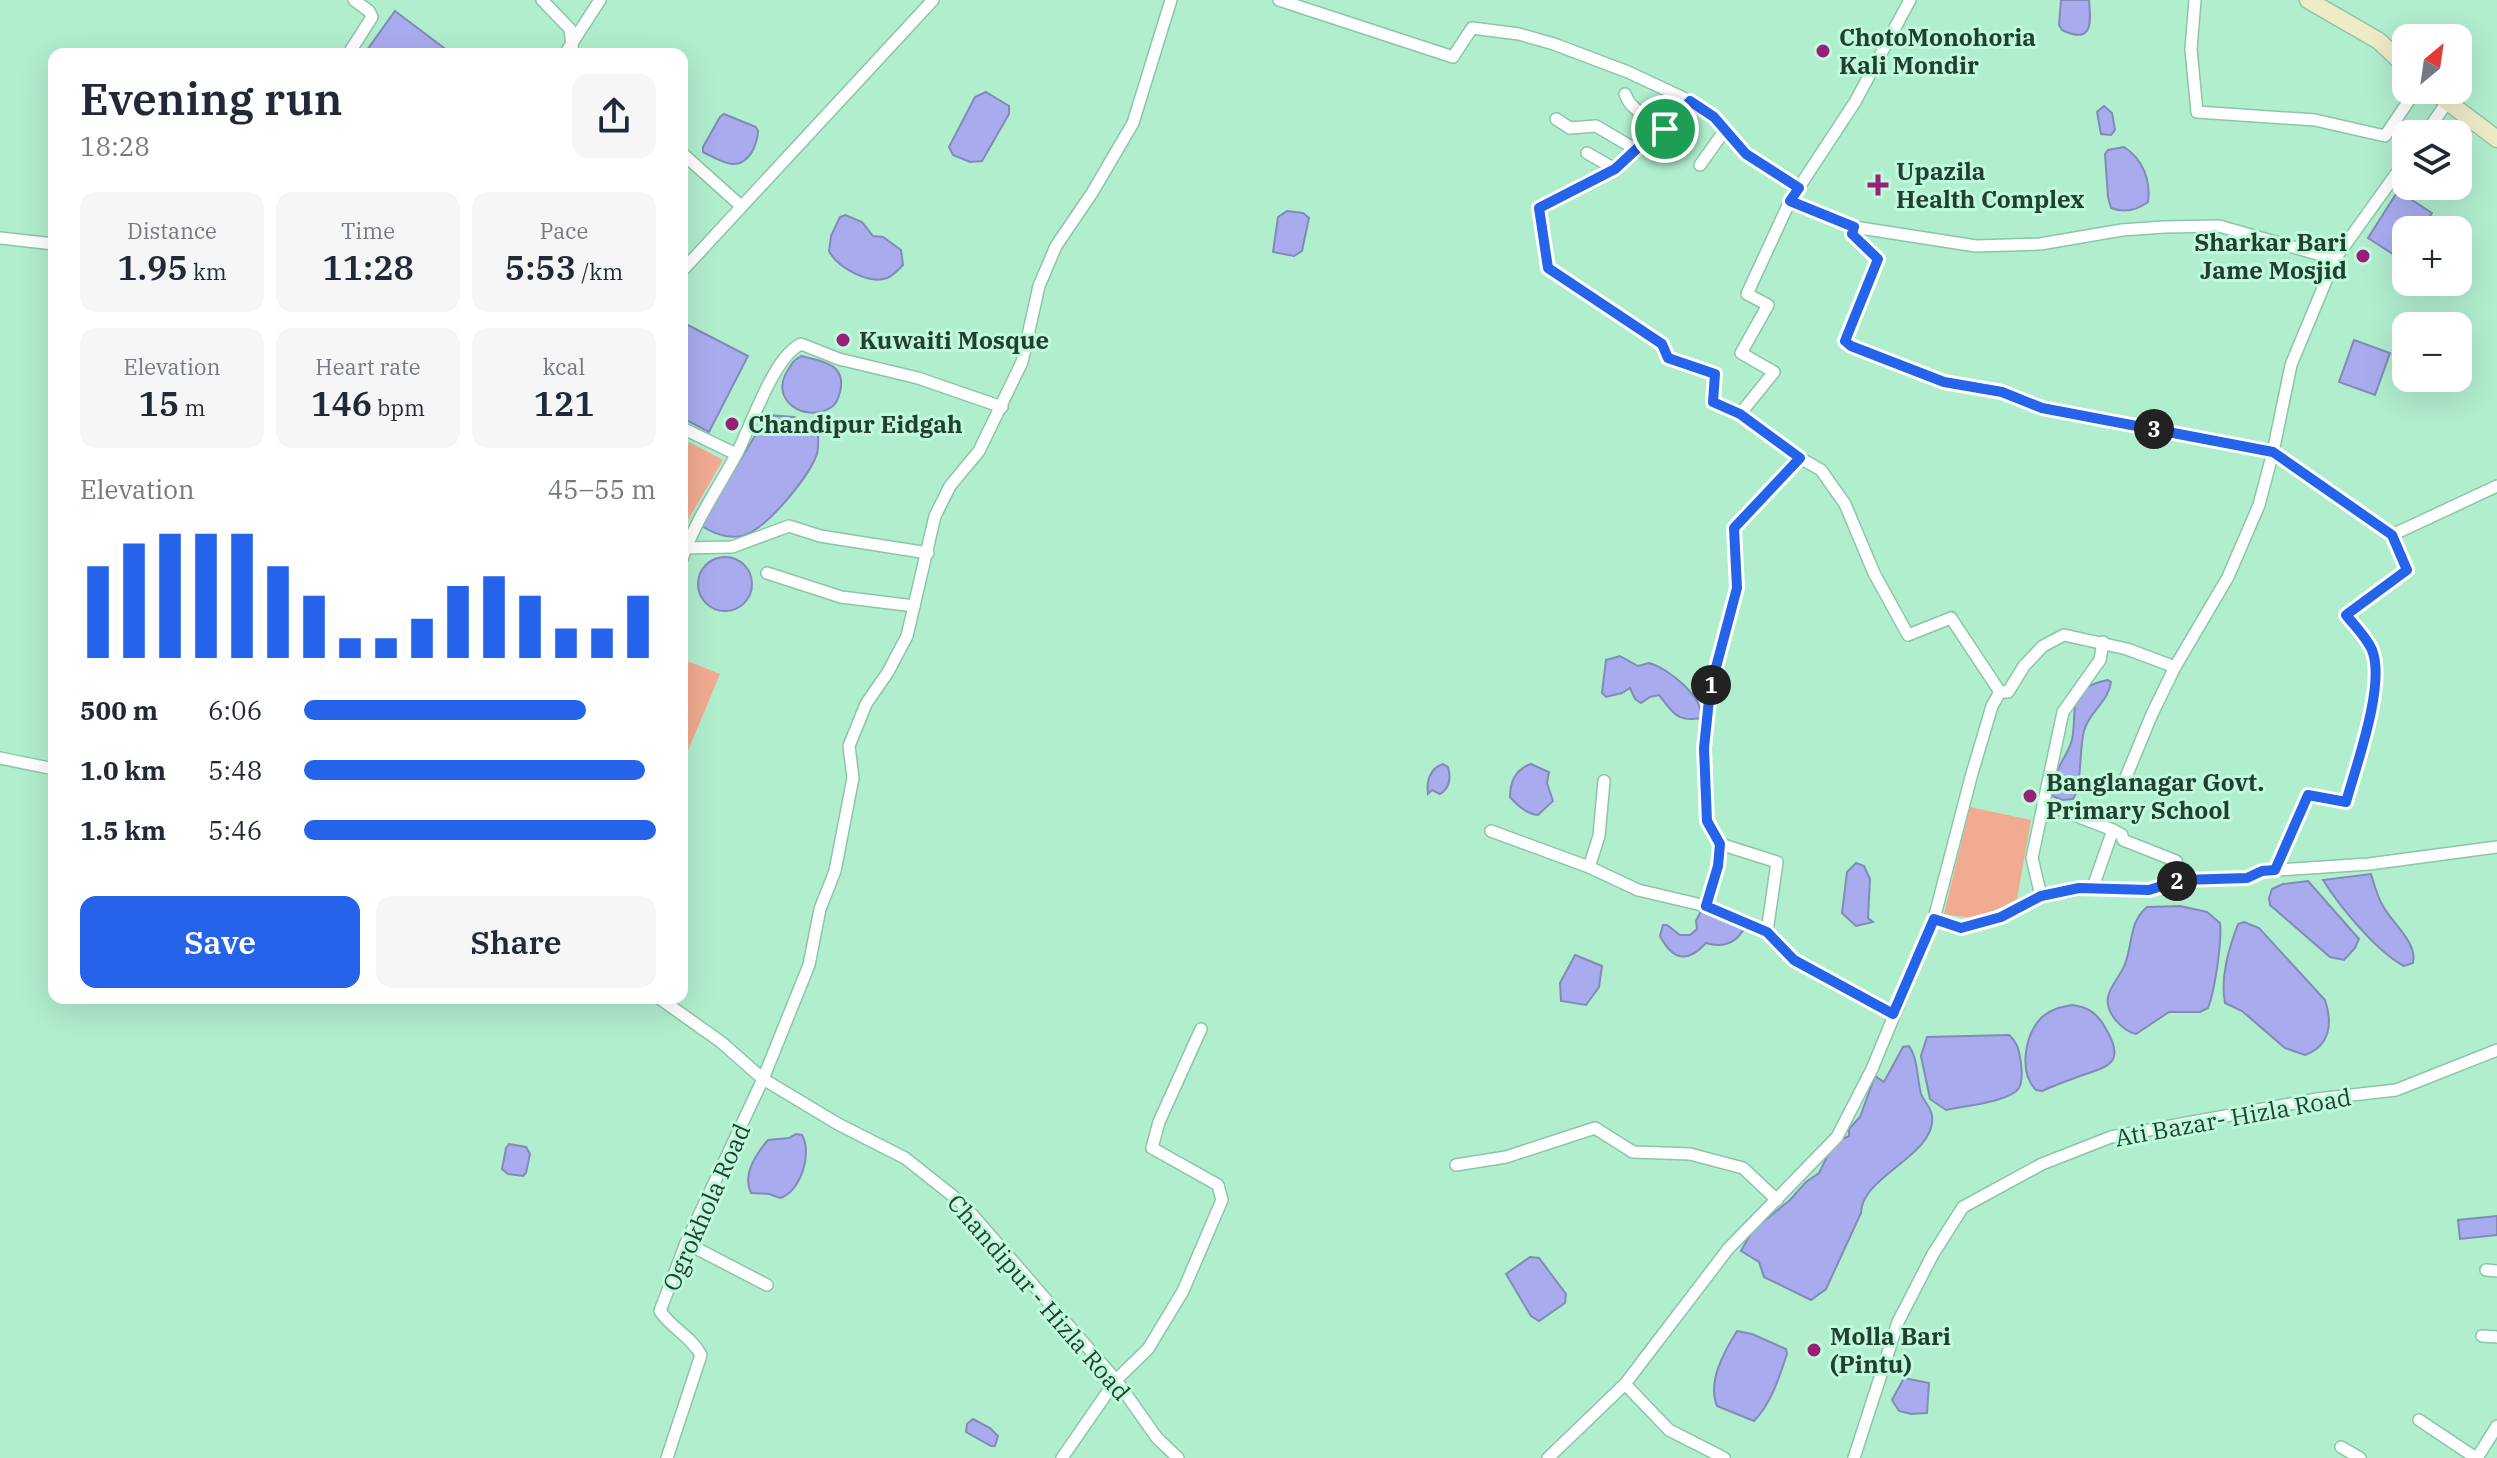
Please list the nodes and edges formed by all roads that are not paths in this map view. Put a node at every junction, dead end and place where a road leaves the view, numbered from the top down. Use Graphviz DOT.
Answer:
graph roads {
  1 [pos="354,0"];
  2 [pos="542,0"];
  3 [pos="600,0"];
  4 [pos="933,0"];
  5 [pos="1171,0"];
  6 [pos="1279,0"];
  7 [pos="1910,0"];
  8 [pos="2195,0"];
  9 [pos="2308,0"];
  10 [pos="352,48"];
  11 [pos="570,48"];
  12 [pos="572,48"];
  13 [pos="2392,54"];
  14 [pos="1625,94"];
  15 [pos="1690,101"];
  16 [pos="2407,104"];
  17 [pos="2452,104"];
  18 [pos="1556,119"];
  19 [pos="1725,130"];
  20 [pos="1656,131"];
  21 [pos="2497,139"];
  22 [pos="1635,149"];
  23 [pos="1587,153"];
  24 [pos="688,158"];
  25 [pos="1700,165"];
  26 [pos="1615,169"];
  27 [pos="2392,180"];
  28 [pos="1799,188"];
  29 [pos="1790,201"];
  30 [pos="741,206"];
  31 [pos="1854,227"];
  32 [pos="0,238"];
  33 [pos="48,243"];
  34 [pos="2335,259"];
  35 [pos="688,264"];
  36 [pos="1002,407"];
  37 [pos="1740,414"];
  38 [pos="688,431"];
  39 [pos="2273,452"];
  40 [pos="736,454"];
  41 [pos="1800,458"];
  42 [pos="2497,486"];
  43 [pos="2392,535"];
  44 [pos="688,542"];
  45 [pos="688,551"];
  46 [pos="928,553"];
  47 [pos="767,573"];
  48 [pos="914,606"];
  49 [pos="2103,642"];
  50 [pos="2175,667"];
  51 [pos="2000,692"];
  52 [pos="0,758"];
  53 [pos="48,768"];
  54 [pos="2126,777"];
  55 [pos="1604,781"];
  56 [pos="2043,803"];
  57 [pos="2113,830"];
  58 [pos="1491,831"];
  59 [pos="1720,844"];
  60 [pos="2497,847"];
  61 [pos="1589,867"];
  62 [pos="2275,870"];
  63 [pos="2181,880"];
  64 [pos="2093,887"];
  65 [pos="2041,896"];
  66 [pos="1706,906"];
  67 [pos="1934,919"];
  68 [pos="1767,932"];
  69 [pos="667,1004"];
  70 [pos="1893,1014"];
  71 [pos="1201,1029"];
  72 [pos="2497,1050"];
  73 [pos="763,1079"];
  74 [pos="1456,1165"];
  75 [pos="1777,1200"];
  76 [pos="686,1243"];
  77 [pos="767,1285"];
  78 [pos="2482,1336"];
  79 [pos="2497,1337"];
  80 [pos="1116,1380"];
  81 [pos="1625,1384"];
  82 [pos="2419,1420"];
  83 [pos="2497,1426"];
  84 [pos="2341,1447"];
  85 [pos="667,1458"];
  86 [pos="1062,1458"];
  87 [pos="1178,1458"];
  88 [pos="1548,1458"];
  89 [pos="1724,1458"];
  90 [pos="1854,1458"];
  91 [pos="2360,1458"];
  92 [pos="2477,1458"];
  1 -- 10 [label="street"];
  2 -- 11 [label="street"];
  3 -- 12 [label="street"];
  4 -- 30 [label="street"];
  5 -- 36 [label="street, Ogrokhola Road"];
  6 -- 15 [label="street"];
  7 -- 28 [label="street"];
  8 -- 16 [label="street"];
  9 -- 13 [label="main road"];
  14 -- 20 [label="street"];
  15 -- 19 [label="street"];
  15 -- 20 [label="street"];
  17 -- 21 [label="main road"];
  18 -- 22 [label="street"];
  19 -- 25 [label="street"];
  19 -- 28 [label="street"];
  20 -- 22 [label="street"];
  22 -- 26 [label="street"];
  23 -- 26 [label="street"];
  24 -- 30 [label="street"];
  26 -- 37 [label="street"];
  27 -- 34 [label="street"];
  28 -- 29 [label="street"];
  29 -- 31 [label="street"];
  29 -- 37 [label="street"];
  30 -- 35 [label="street"];
  31 -- 34 [label="street"];
  31 -- 39 [label="street"];
  32 -- 33 [label="street"];
  34 -- 39 [label="street"];
  36 -- 40 [label="street"];
  36 -- 46 [label="street, Ogrokhola Road"];
  37 -- 41 [label="street"];
  38 -- 40 [label="street"];
  39 -- 43 [label="street"];
  39 -- 50 [label="street"];
  40 -- 44 [label="street"];
  41 -- 51 [label="street"];
  41 -- 59 [label="street"];
  42 -- 43 [label="street"];
  43 -- 62 [label="street"];
  45 -- 46 [label="street"];
  46 -- 48 [label="street, Ogrokhola Road"];
  47 -- 48 [label="street"];
  48 -- 73 [label="street, Ogrokhola Road"];
  49 -- 50 [label="street"];
  49 -- 51 [label="street"];
  49 -- 56 [label="street"];
  50 -- 54 [label="street"];
  51 -- 67 [label="street"];
  52 -- 53 [label="street"];
  55 -- 61 [label="street"];
  56 -- 57 [label="street"];
  56 -- 65 [label="street"];
  57 -- 63 [label="street"];
  57 -- 64 [label="street"];
  58 -- 61 [label="street"];
  59 -- 66 [label="street"];
  59 -- 68 [label="street"];
  60 -- 62 [label="street"];
  61 -- 66 [label="street"];
  62 -- 63 [label="street"];
  63 -- 64 [label="street"];
  64 -- 65 [label="street"];
  65 -- 67 [label="street"];
  66 -- 68 [label="street"];
  67 -- 70 [label="street"];
  68 -- 70 [label="street"];
  69 -- 73 [label="street, Chandipur - Hizla Road"];
  70 -- 75 [label="street"];
  71 -- 80 [label="street"];
  72 -- 90 [label="street, Ati Bazar- Hizla Road"];
  73 -- 76 [label="street, Ogrokhola Road"];
  73 -- 80 [label="street, Chandipur - Hizla Road"];
  74 -- 75 [label="street"];
  75 -- 81 [label="street"];
  76 -- 77 [label="street"];
  76 -- 85 [label="street, Ogrokhola Road"];
  78 -- 79 [label="street"];
  80 -- 86 [label="street"];
  80 -- 87 [label="street, Chandipur - Hizla Road"];
  81 -- 88 [label="street"];
  81 -- 89 [label="street"];
  82 -- 92 [label="street"];
  83 -- 92 [label="street"];
  84 -- 91 [label="street"];
}
